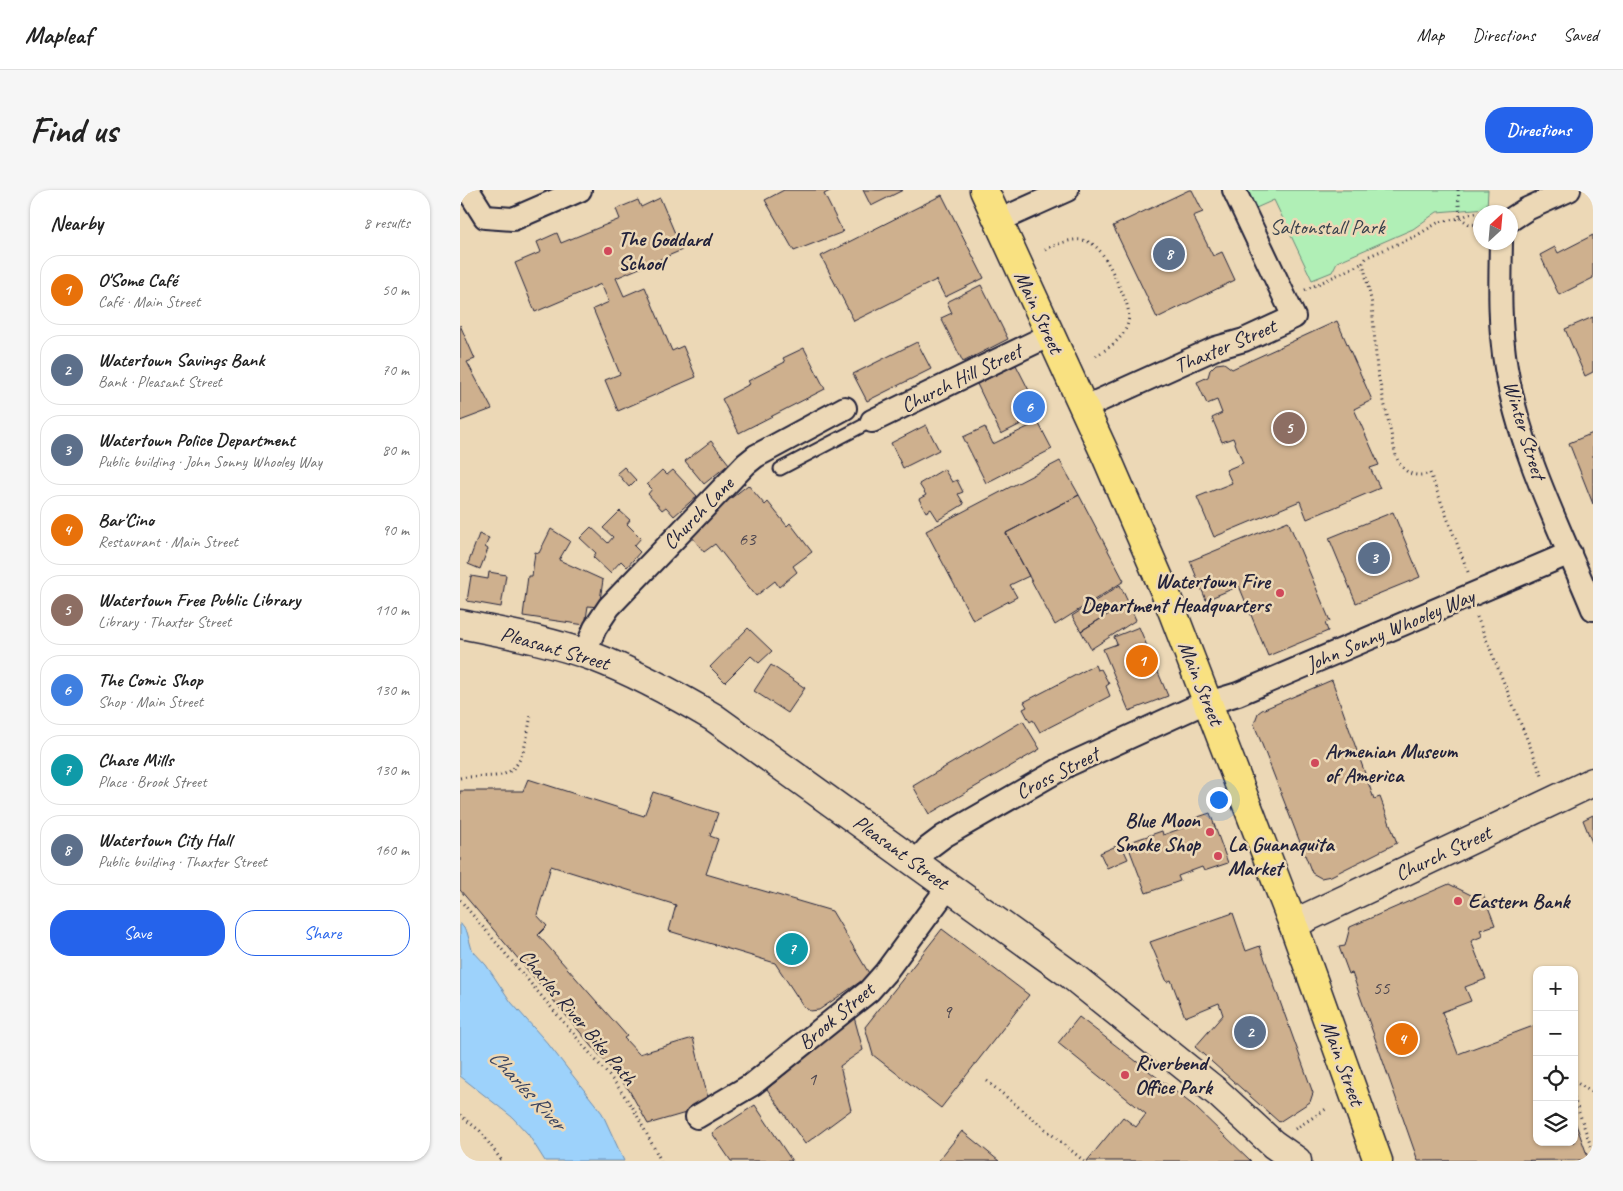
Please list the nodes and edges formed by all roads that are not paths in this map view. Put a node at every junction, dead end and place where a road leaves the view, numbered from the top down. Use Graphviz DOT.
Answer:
graph roads {
  1 [pos="468,190"];
  2 [pos="580,190"];
  3 [pos="984,190"];
  4 [pos="1067,190"];
  5 [pos="1234,190"];
  6 [pos="1569,190"];
  7 [pos="1518,211"];
  8 [pos="998,221"];
  9 [pos="1501,250"];
  10 [pos="1050,335"];
  11 [pos="845,408"];
  12 [pos="1083,408"];
  13 [pos="872,421"];
  14 [pos="780,469"];
  15 [pos="1570,553"];
  16 [pos="1593,609"];
  17 [pos="460,624"];
  18 [pos="584,654"];
  19 [pos="1208,702"];
  20 [pos="1593,782"];
  21 [pos="916,862"];
  22 [pos="948,886"];
  23 [pos="1293,924"];
  24 [pos="697,1117"];
  25 [pos="1297,1161"];
  26 [pos="1378,1161"];
  1 -- 2 [label="street"];
  3 -- 8 [label="main road, Main Street"];
  4 -- 8 [label="street"];
  5 -- 12 [label="street, Thaxter Street"];
  6 -- 7 [label="street"];
  8 -- 10 [label="main road, Main Street"];
  9 -- 15 [label="street, Winter Street"];
  10 -- 12 [label="main road, Main Street"];
  10 -- 13 [label="street, Church Hill Street"];
  11 -- 18 [label="street, Church Lane"];
  12 -- 19 [label="main road, Main Street"];
  13 -- 14 [label="lane"];
  15 -- 16 [label="street, Winter Street"];
  15 -- 19 [label="street, John Sonny Whooley Way"];
  17 -- 18 [label="street, Pleasant Street"];
  18 -- 21 [label="street, Pleasant Street"];
  19 -- 21 [label="street, Cross Street"];
  19 -- 23 [label="main road, Main Street"];
  20 -- 23 [label="street, Church Street"];
  21 -- 22 [label="street, Pleasant Street"];
  22 -- 24 [label="street, Brook Street"];
  22 -- 25 [label="street, Pleasant Street"];
  23 -- 26 [label="main road, Main Street"];
}
